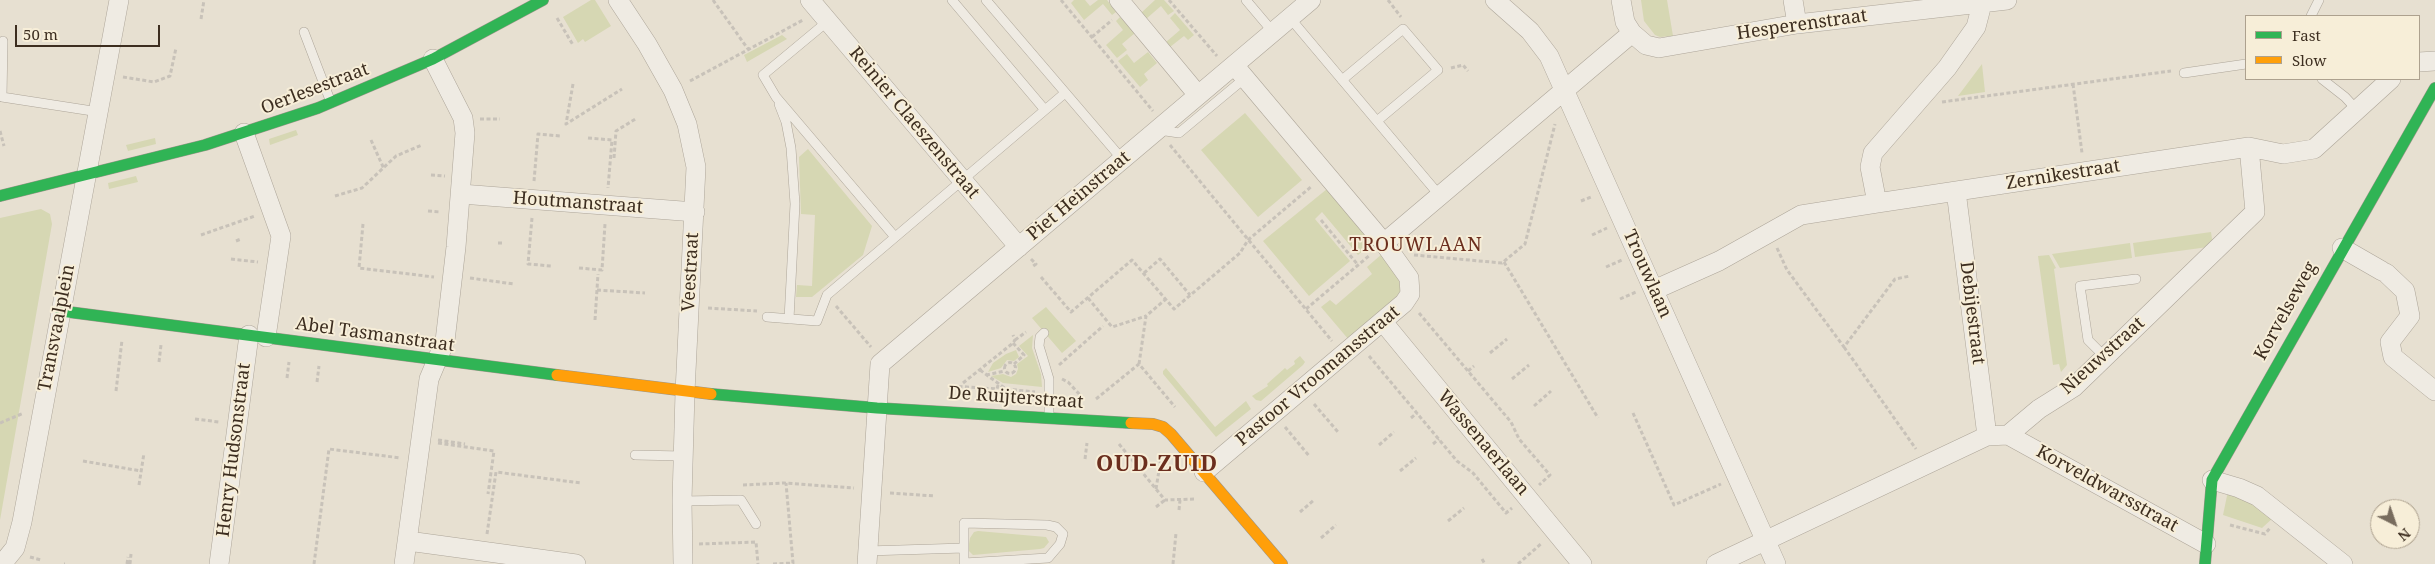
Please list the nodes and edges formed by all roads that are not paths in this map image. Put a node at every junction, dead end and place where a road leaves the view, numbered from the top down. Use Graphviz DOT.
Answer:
graph roads {
  1 [pos="119,0"];
  2 [pos="543,0"];
  3 [pos="618,0"];
  4 [pos="986,0"];
  5 [pos="1246,0"];
  6 [pos="1311,0"];
  7 [pos="1495,0"];
  8 [pos="1621,0"];
  9 [pos="1793,0"];
  10 [pos="2006,0"];
  11 [pos="2319,0"];
  12 [pos="956,1"];
  13 [pos="1984,1"];
  14 [pos="1122,4"];
  15 [pos="819,11"];
  16 [pos="2312,15"];
  17 [pos="1290,18"];
  18 [pos="1797,24"];
  19 [pos="304,32"];
  20 [pos="1273,32"];
  21 [pos="1632,33"];
  22 [pos="3,41"];
  23 [pos="433,59"];
  24 [pos="2435,60"];
  25 [pos="2420,62"];
  26 [pos="2245,64"];
  27 [pos="1236,71"];
  28 [pos="2184,73"];
  29 [pos="1342,80"];
  30 [pos="2323,80"];
  31 [pos="2389,80"];
  32 [pos="2435,88"];
  33 [pos="1564,90"];
  34 [pos="1065,93"];
  35 [pos="1198,95"];
  36 [pos="776,97"];
  37 [pos="331,103"];
  38 [pos="1045,110"];
  39 [pos="2357,110"];
  40 [pos="99,112"];
  41 [pos="1377,121"];
  42 [pos="1160,127"];
  43 [pos="244,133"];
  44 [pos="2249,147"];
  45 [pos="1122,159"];
  46 [pos="86,175"];
  47 [pos="962,180"];
  48 [pos="1956,191"];
  49 [pos="461,194"];
  50 [pos="0,196"];
  51 [pos="1440,196"];
  52 [pos="1877,203"];
  53 [pos="695,212"];
  54 [pos="895,237"];
  55 [pos="1019,246"];
  56 [pos="1388,248"];
  57 [pos="2342,248"];
  58 [pos="2136,279"];
  59 [pos="1654,290"];
  60 [pos="61,311"];
  61 [pos="767,317"];
  62 [pos="789,319"];
  63 [pos="1383,322"];
  64 [pos="1044,333"];
  65 [pos="257,336"];
  66 [pos="2106,357"];
  67 [pos="436,361"];
  68 [pos="2435,391"];
  69 [pos="685,392"];
  70 [pos="877,408"];
  71 [pos="1049,417"];
  72 [pos="2008,435"];
  73 [pos="1988,436"];
  74 [pos="634,455"];
  75 [pos="683,456"];
  76 [pos="1204,472"];
  77 [pos="2212,480"];
  78 [pos="682,501"];
  79 [pos="756,524"];
  80 [pos="408,541"];
  81 [pos="1766,542"];
  82 [pos="2206,544"];
  83 [pos="964,548"];
  84 [pos="682,555"];
  85 [pos="867,557"];
  86 [pos="2,564"];
  87 [pos="219,564"];
  88 [pos="404,564"];
  89 [pos="576,564"];
  90 [pos="1282,564"];
  91 [pos="1582,564"];
  92 [pos="1716,564"];
  93 [pos="1776,564"];
  94 [pos="2205,564"];
  95 [pos="2343,564"];
  1 -- 40 [label="street, Transvaalplein"];
  2 -- 23 [label="street, Oerlesestraat"];
  3 -- 53 [label="street, Veestraat"];
  4 -- 34 [label="lane"];
  5 -- 20 [label="lane"];
  6 -- 17 [label="street, Piet Heinstraat"];
  7 -- 33 [label="street, Trouwlaan"];
  8 -- 21 [label="street"];
  9 -- 18 [label="street"];
  10 -- 13 [label="street, Hesperenstraat"];
  11 -- 16 [label="lane"];
  12 -- 38 [label="lane"];
  13 -- 18 [label="street, Hesperenstraat"];
  13 -- 52 [label="street"];
  14 -- 35 [label="street"];
  15 -- 36 [label="lane"];
  15 -- 47 [label="street, Reinier Claeszenstraat"];
  17 -- 20 [label="street, Piet Heinstraat"];
  17 -- 29 [label="lane"];
  18 -- 21 [label="street, Hesperenstraat"];
  19 -- 37 [label="lane"];
  20 -- 27 [label="street, Piet Heinstraat"];
  21 -- 33 [label="street"];
  22 -- 40 [label="lane"];
  23 -- 37 [label="street, Oerlesestraat"];
  23 -- 49 [label="street"];
  24 -- 25 [label="street"];
  26 -- 28 [label="lane"];
  27 -- 35 [label="street, Piet Heinstraat"];
  27 -- 42 [label="lane"];
  27 -- 56 [label="street"];
  29 -- 41 [label="lane"];
  29 -- 41 [label="lane"];
  30 -- 39 [label="lane"];
  31 -- 39 [label="street"];
  32 -- 57 [label="street, Korvelseweg"];
  33 -- 51 [label="street"];
  33 -- 59 [label="street, Trouwlaan"];
  34 -- 38 [label="lane"];
  34 -- 45 [label="lane"];
  35 -- 42 [label="street, Piet Heinstraat"];
  36 -- 54 [label="lane"];
  36 -- 62 [label="lane"];
  37 -- 43 [label="street, Oerlesestraat"];
  38 -- 47 [label="lane"];
  39 -- 44 [label="street"];
  40 -- 46 [label="street, Transvaalplein"];
  41 -- 51 [label="lane"];
  42 -- 45 [label="street, Piet Heinstraat"];
  43 -- 46 [label="street, Oerlesestraat"];
  43 -- 65 [label="street, Henry Hudsonstraat"];
  44 -- 48 [label="street, Zernikestraat"];
  44 -- 66 [label="street, Nieuwstraat"];
  45 -- 55 [label="street, Piet Heinstraat"];
  46 -- 50 [label="street"];
  46 -- 60 [label="street, Transvaalplein"];
  47 -- 54 [label="lane"];
  47 -- 55 [label="street, Reinier Claeszenstraat"];
  48 -- 52 [label="street, Zernikestraat"];
  48 -- 73 [label="street, Debijestraat"];
  49 -- 53 [label="street, Houtmanstraat"];
  49 -- 67 [label="street"];
  51 -- 56 [label="street"];
  52 -- 59 [label="street, Zernikestraat"];
  53 -- 69 [label="street, Veestraat"];
  54 -- 62 [label="lane"];
  55 -- 70 [label="street, Piet Heinstraat"];
  56 -- 63 [label="street, Pastoor Vroomansstraat"];
  57 -- 68 [label="street"];
  57 -- 77 [label="street, Korvelseweg"];
  58 -- 66 [label="lane"];
  59 -- 81 [label="street, Trouwlaan"];
  60 -- 65 [label="street, Abel Tasmanstraat"];
  60 -- 86 [label="street, Transvaalplein"];
  61 -- 62 [label="lane"];
  63 -- 76 [label="street, Pastoor Vroomansstraat"];
  63 -- 91 [label="street, Wassenaerlaan"];
  64 -- 71 [label="lane"];
  65 -- 67 [label="street, Abel Tasmanstraat"];
  65 -- 87 [label="street, Henry Hudsonstraat"];
  66 -- 72 [label="street, Nieuwstraat"];
  67 -- 69 [label="street, Abel Tasmanstraat"];
  67 -- 80 [label="street"];
  69 -- 70 [label="street, De Ruijterstraat"];
  69 -- 75 [label="street, Veestraat"];
  70 -- 71 [label="street, De Ruijterstraat"];
  70 -- 85 [label="street"];
  71 -- 76 [label="street, De Ruijterstraat"];
  72 -- 73 [label="street"];
  72 -- 82 [label="street, Korveldwarsstraat"];
  73 -- 81 [label="street"];
  74 -- 75 [label="lane"];
  75 -- 78 [label="street, Veestraat"];
  76 -- 90 [label="street, De Ruijterstraat"];
  77 -- 82 [label="street, Korvelseweg"];
  77 -- 95 [label="street"];
  78 -- 79 [label="lane"];
  78 -- 84 [label="street, Veestraat"];
  80 -- 88 [label="street"];
  80 -- 89 [label="street"];
  81 -- 92 [label="street"];
  81 -- 93 [label="street, Trouwlaan"];
  82 -- 94 [label="street, Korvelseweg"];
  83 -- 83 [label="lane"];
  83 -- 85 [label="lane"];
}
